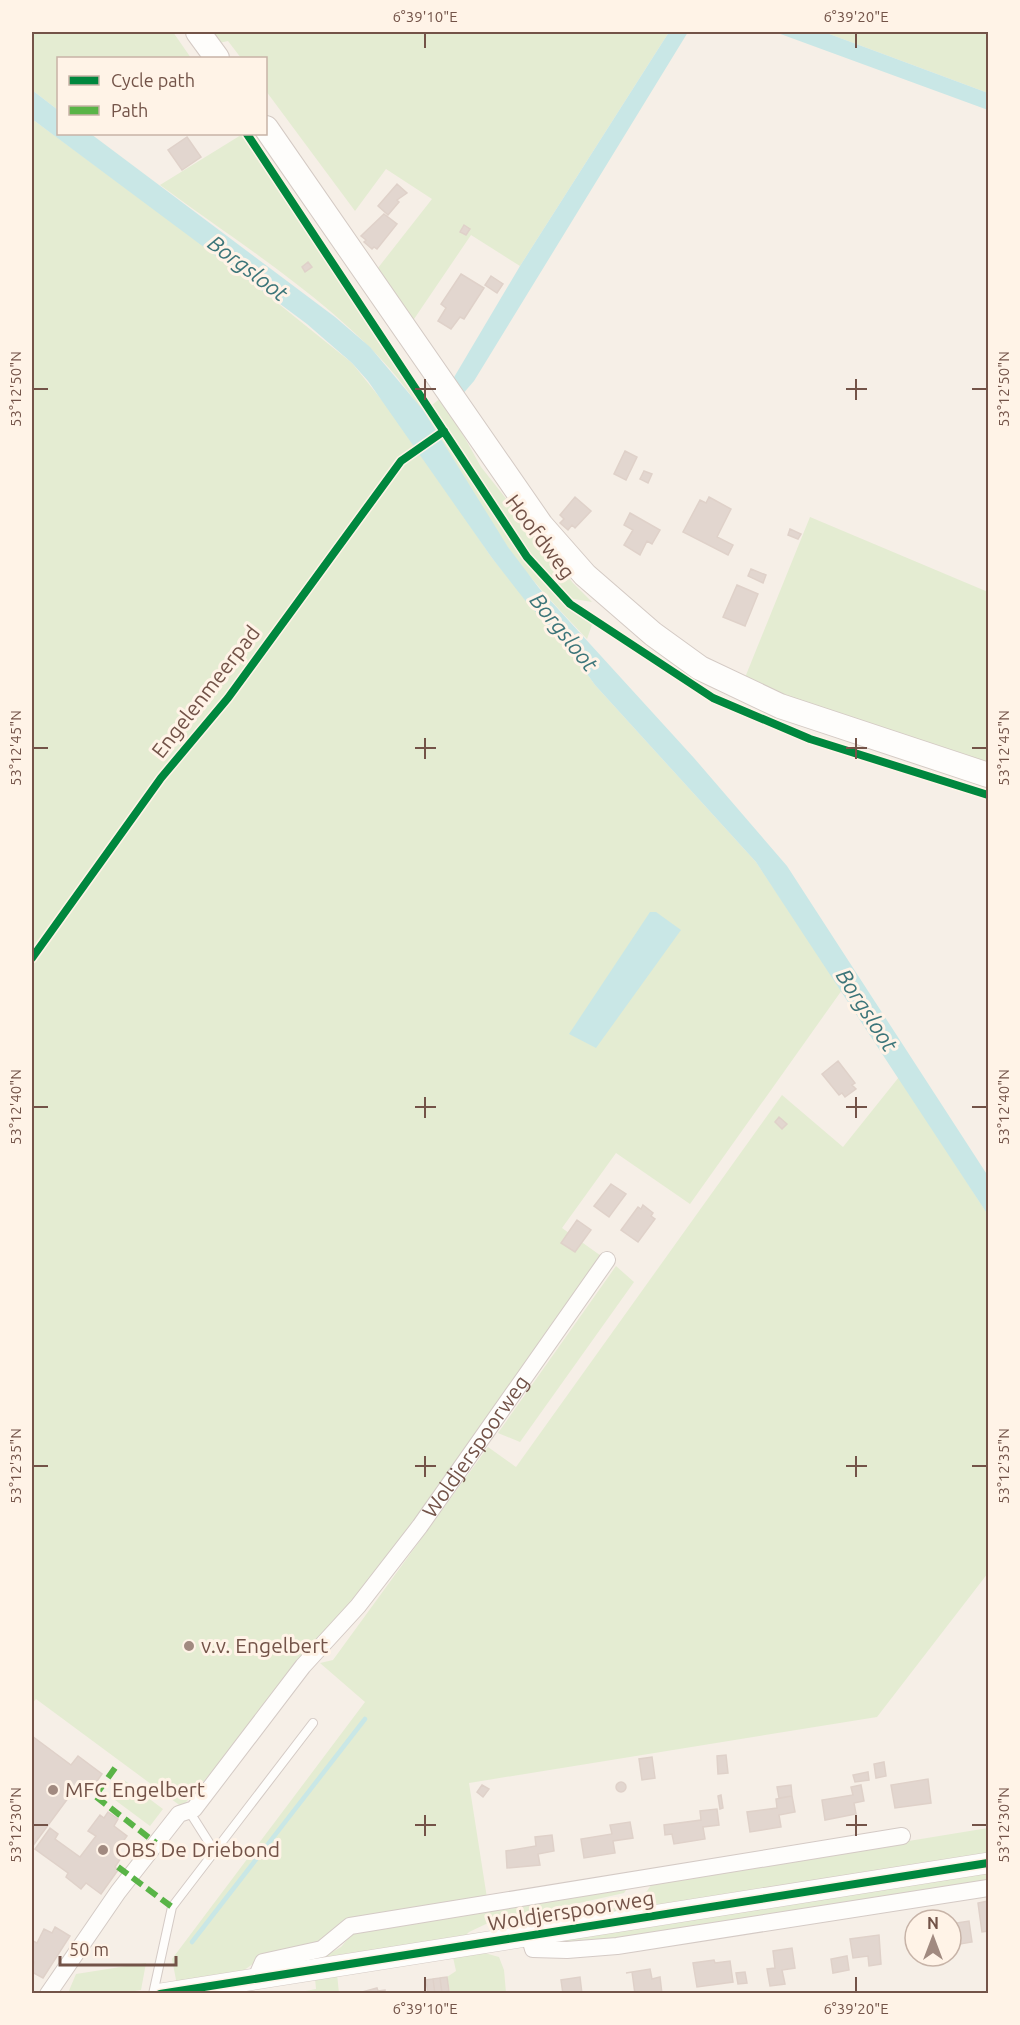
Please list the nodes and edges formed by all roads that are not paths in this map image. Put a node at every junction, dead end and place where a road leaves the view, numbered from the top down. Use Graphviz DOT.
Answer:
graph roads {
  1 [pos="198,32"];
  2 [pos="216,57"];
  3 [pos="267,129"];
  4 [pos="988,775"];
  5 [pos="607,1260"];
  6 [pos="313,1723"];
  7 [pos="189,1811"];
  8 [pos="902,1836"];
  9 [pos="215,1852"];
  10 [pos="988,1863"];
  11 [pos="988,1888"];
  12 [pos="529,1935"];
  13 [pos="256,1978"];
  14 [pos="48,1994"];
  15 [pos="153,1994"];
  16 [pos="160,1994"];
  1 -- 2 [label="main road"];
  3 -- 4 [label="main road, Hoofdweg"];
  5 -- 7 [label="street, Woldjerspoorweg"];
  6 -- 9 [label="lane"];
  7 -- 9 [label="lane"];
  7 -- 14 [label="street, Woldjerspoorweg"];
  8 -- 13 [label="street, Woldjerspoorweg"];
  9 -- 15 [label="lane"];
  10 -- 12 [label="street, Woldjerspoorweg"];
  11 -- 12 [label="street, Woldjerspoorweg"];
  12 -- 13 [label="street, Woldjerspoorweg"];
  13 -- 16 [label="street, Woldjerspoorweg"];
}
